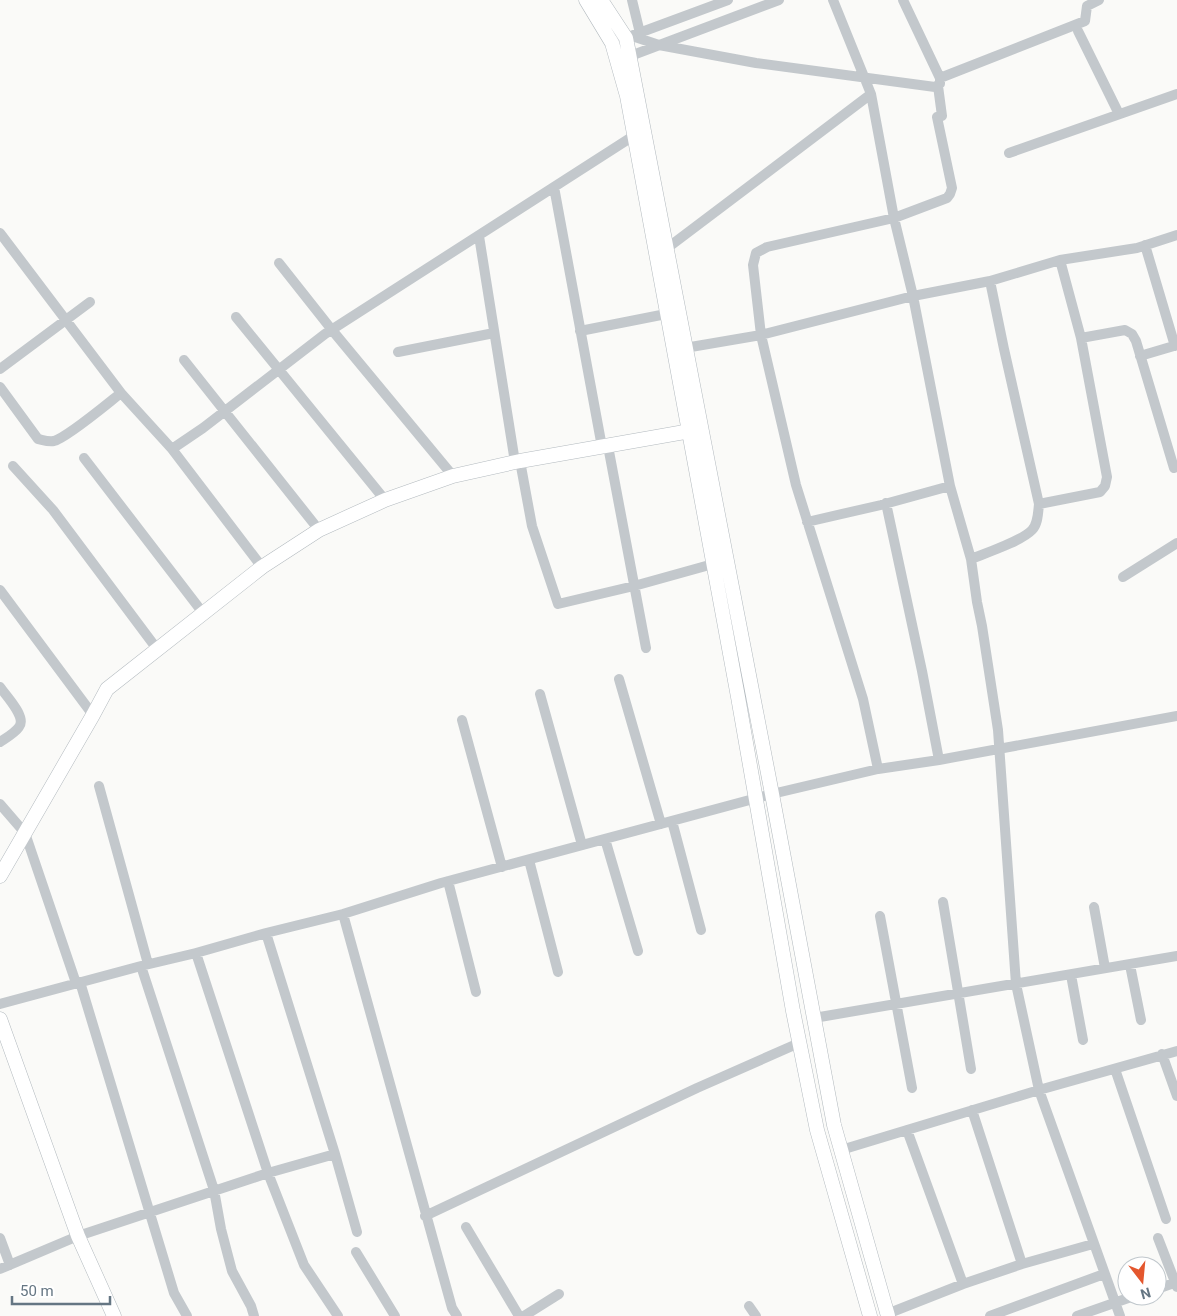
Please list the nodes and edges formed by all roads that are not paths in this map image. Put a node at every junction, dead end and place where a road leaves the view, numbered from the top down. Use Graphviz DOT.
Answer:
graph roads {
  1 [pos="586,0"];
  2 [pos="601,0"];
  3 [pos="632,0"];
  4 [pos="728,0"];
  5 [pos="778,0"];
  6 [pos="833,0"];
  7 [pos="903,0"];
  8 [pos="1099,0"];
  9 [pos="1078,31"];
  10 [pos="633,36"];
  11 [pos="612,43"];
  12 [pos="659,45"];
  13 [pos="623,59"];
  14 [pos="864,77"];
  15 [pos="939,82"];
  16 [pos="871,94"];
  17 [pos="1177,94"];
  18 [pos="1119,114"];
  19 [pos="639,133"];
  20 [pos="1009,153"];
  21 [pos="554,188"];
  22 [pos="894,218"];
  23 [pos="0,233"];
  24 [pos="1177,235"];
  25 [pos="479,236"];
  26 [pos="1145,245"];
  27 [pos="666,249"];
  28 [pos="1060,260"];
  29 [pos="279,263"];
  30 [pos="990,281"];
  31 [pos="913,296"];
  32 [pos="90,302"];
  33 [pos="666,314"];
  34 [pos="236,317"];
  35 [pos="66,320"];
  36 [pos="332,330"];
  37 [pos="580,331"];
  38 [pos="494,333"];
  39 [pos="761,335"];
  40 [pos="1081,338"];
  41 [pos="1176,346"];
  42 [pos="679,349"];
  43 [pos="398,352"];
  44 [pos="1140,356"];
  45 [pos="184,360"];
  46 [pos="0,369"];
  47 [pos="279,370"];
  48 [pos="0,387"];
  49 [pos="122,393"];
  50 [pos="226,411"];
  51 [pos="695,431"];
  52 [pos="605,446"];
  53 [pos="172,449"];
  54 [pos="84,458"];
  55 [pos="517,461"];
  56 [pos="13,466"];
  57 [pos="1174,468"];
  58 [pos="453,476"];
  59 [pos="950,486"];
  60 [pos="385,500"];
  61 [pos="886,503"];
  62 [pos="1039,504"];
  63 [pos="807,522"];
  64 [pos="319,530"];
  65 [pos="1177,543"];
  66 [pos="971,559"];
  67 [pos="713,564"];
  68 [pos="262,567"];
  69 [pos="1123,577"];
  70 [pos="634,586"];
  71 [pos="0,590"];
  72 [pos="203,613"];
  73 [pos="646,648"];
  74 [pos="156,649"];
  75 [pos="619,679"];
  76 [pos="0,687"];
  77 [pos="540,694"];
  78 [pos="93,715"];
  79 [pos="1177,716"];
  80 [pos="462,720"];
  81 [pos="0,742"];
  82 [pos="999,748"];
  83 [pos="939,760"];
  84 [pos="878,769"];
  85 [pos="99,786"];
  86 [pos="772,794"];
  87 [pos="755,800"];
  88 [pos="0,804"];
  89 [pos="672,821"];
  90 [pos="662,824"];
  91 [pos="25,833"];
  92 [pos="605,839"];
  93 [pos="582,845"];
  94 [pos="529,860"];
  95 [pos="502,867"];
  96 [pos="0,876"];
  97 [pos="448,882"];
  98 [pos="943,902"];
  99 [pos="1094,907"];
  100 [pos="343,914"];
  101 [pos="880,916"];
  102 [pos="701,930"];
  103 [pos="266,933"];
  104 [pos="638,951"];
  105 [pos="196,953"];
  106 [pos="1177,956"];
  107 [pos="1130,964"];
  108 [pos="144,965"];
  109 [pos="1105,968"];
  110 [pos="558,972"];
  111 [pos="1071,975"];
  112 [pos="78,983"];
  113 [pos="1016,984"];
  114 [pos="476,992"];
  115 [pos="958,994"];
  116 [pos="0,1004"];
  117 [pos="897,1004"];
  118 [pos="814,1018"];
  119 [pos="0,1019"];
  120 [pos="1141,1020"];
  121 [pos="1083,1040"];
  122 [pos="800,1043"];
  123 [pos="1177,1051"];
  124 [pos="1162,1054"];
  125 [pos="971,1069"];
  126 [pos="1115,1069"];
  127 [pos="912,1088"];
  128 [pos="1039,1090"];
  129 [pos="1177,1096"];
  130 [pos="972,1110"];
  131 [pos="907,1130"];
  132 [pos="841,1150"];
  133 [pos="335,1154"];
  134 [pos="268,1173"];
  135 [pos="214,1190"];
  136 [pos="150,1211"];
  137 [pos="425,1216"];
  138 [pos="1166,1219"];
  139 [pos="466,1227"];
  140 [pos="357,1232"];
  141 [pos="78,1236"];
  142 [pos="0,1238"];
  143 [pos="1158,1238"];
  144 [pos="1094,1244"];
  145 [pos="356,1252"];
  146 [pos="1022,1264"];
  147 [pos="5,1267"];
  148 [pos="1104,1274"];
  149 [pos="963,1284"];
  150 [pos="1176,1284"];
  151 [pos="558,1294"];
  152 [pos="1117,1302"];
  153 [pos="1114,1303"];
  154 [pos="749,1306"];
  155 [pos="887,1315"];
  156 [pos="114,1316"];
  157 [pos="186,1316"];
  158 [pos="254,1316"];
  159 [pos="338,1316"];
  160 [pos="395,1316"];
  161 [pos="456,1316"];
  162 [pos="519,1316"];
  163 [pos="524,1316"];
  164 [pos="756,1316"];
  165 [pos="870,1316"];
  166 [pos="990,1316"];
  167 [pos="1078,1316"];
  168 [pos="1120,1316"];
  1 -- 11 [label="street"];
  2 -- 10 [label="street"];
  3 -- 10 [label="street"];
  4 -- 10 [label="street"];
  5 -- 12 [label="street"];
  6 -- 14 [label="street"];
  7 -- 15 [label="street"];
  8 -- 15 [label="street"];
  9 -- 18 [label="street"];
  10 -- 11 [label="street"];
  10 -- 12 [label="street"];
  10 -- 13 [label="street"];
  11 -- 13 [label="street"];
  12 -- 13 [label="street"];
  12 -- 14 [label="street"];
  13 -- 19 [label="street"];
  14 -- 15 [label="street"];
  14 -- 16 [label="street"];
  15 -- 22 [label="street"];
  16 -- 22 [label="street"];
  16 -- 27 [label="street"];
  17 -- 18 [label="street"];
  18 -- 20 [label="street"];
  19 -- 21 [label="street"];
  19 -- 27 [label="street"];
  19 -- 33 [label="street"];
  21 -- 25 [label="street"];
  21 -- 37 [label="street"];
  22 -- 31 [label="street"];
  22 -- 39 [label="street"];
  23 -- 35 [label="street"];
  24 -- 26 [label="street"];
  25 -- 36 [label="street"];
  25 -- 38 [label="street"];
  26 -- 28 [label="street"];
  26 -- 41 [label="street"];
  27 -- 42 [label="street"];
  28 -- 30 [label="street"];
  28 -- 40 [label="street"];
  29 -- 36 [label="street"];
  30 -- 31 [label="street"];
  30 -- 62 [label="street"];
  31 -- 39 [label="street"];
  31 -- 59 [label="street"];
  32 -- 35 [label="street"];
  33 -- 37 [label="street"];
  33 -- 42 [label="street"];
  34 -- 47 [label="street"];
  35 -- 46 [label="street"];
  35 -- 49 [label="street"];
  36 -- 47 [label="street"];
  36 -- 58 [label="street"];
  37 -- 52 [label="street"];
  38 -- 43 [label="street"];
  38 -- 55 [label="street"];
  39 -- 42 [label="street"];
  39 -- 63 [label="street"];
  40 -- 44 [label="street"];
  40 -- 62 [label="street"];
  41 -- 44 [label="street"];
  42 -- 51 [label="street"];
  44 -- 57 [label="street"];
  45 -- 50 [label="street"];
  47 -- 50 [label="street"];
  47 -- 60 [label="street"];
  48 -- 49 [label="street"];
  49 -- 53 [label="street"];
  50 -- 53 [label="street"];
  50 -- 64 [label="street"];
  51 -- 52 [label="street"];
  51 -- 67 [label="street"];
  51 -- 86 [label="street"];
  52 -- 55 [label="street"];
  52 -- 70 [label="street"];
  53 -- 68 [label="street"];
  54 -- 72 [label="street"];
  55 -- 58 [label="street"];
  55 -- 70 [label="street"];
  56 -- 74 [label="street"];
  58 -- 60 [label="street"];
  59 -- 61 [label="street"];
  59 -- 66 [label="street"];
  60 -- 64 [label="street"];
  61 -- 63 [label="street"];
  61 -- 83 [label="street"];
  62 -- 66 [label="street"];
  63 -- 84 [label="street"];
  64 -- 68 [label="street"];
  65 -- 69 [label="street"];
  66 -- 82 [label="street"];
  67 -- 70 [label="street"];
  67 -- 87 [label="street"];
  68 -- 72 [label="street"];
  70 -- 73 [label="street"];
  71 -- 78 [label="street"];
  72 -- 74 [label="street"];
  74 -- 78 [label="street"];
  75 -- 90 [label="street"];
  76 -- 81 [label="street"];
  77 -- 93 [label="street"];
  78 -- 91 [label="street"];
  79 -- 82 [label="street"];
  80 -- 95 [label="street"];
  82 -- 83 [label="street"];
  82 -- 113 [label="street"];
  83 -- 84 [label="street"];
  84 -- 86 [label="street"];
  85 -- 108 [label="street"];
  86 -- 87 [label="street"];
  86 -- 118 [label="street"];
  87 -- 89 [label="street"];
  87 -- 122 [label="street"];
  88 -- 91 [label="street"];
  89 -- 90 [label="street"];
  89 -- 102 [label="street"];
  90 -- 92 [label="street"];
  91 -- 96 [label="street"];
  91 -- 112 [label="street"];
  92 -- 93 [label="street"];
  92 -- 104 [label="street"];
  93 -- 94 [label="street"];
  94 -- 95 [label="street"];
  94 -- 110 [label="street"];
  95 -- 97 [label="street"];
  97 -- 100 [label="street"];
  97 -- 114 [label="street"];
  98 -- 115 [label="street"];
  99 -- 109 [label="street"];
  100 -- 103 [label="street"];
  100 -- 137 [label="street"];
  101 -- 117 [label="street"];
  103 -- 105 [label="street"];
  103 -- 133 [label="street"];
  105 -- 108 [label="street"];
  105 -- 134 [label="street"];
  106 -- 107 [label="street"];
  107 -- 109 [label="street"];
  107 -- 120 [label="street"];
  108 -- 112 [label="street"];
  108 -- 135 [label="street"];
  109 -- 111 [label="street"];
  111 -- 113 [label="street"];
  111 -- 121 [label="street"];
  112 -- 116 [label="street"];
  112 -- 136 [label="street"];
  113 -- 115 [label="street"];
  113 -- 128 [label="street"];
  115 -- 117 [label="street"];
  115 -- 125 [label="street"];
  117 -- 118 [label="street"];
  117 -- 127 [label="street"];
  118 -- 132 [label="street"];
  119 -- 141 [label="street"];
  122 -- 137 [label="street"];
  122 -- 165 [label="street"];
  123 -- 124 [label="street"];
  124 -- 126 [label="street"];
  124 -- 129 [label="street"];
  126 -- 128 [label="street"];
  126 -- 138 [label="street"];
  128 -- 130 [label="street"];
  128 -- 144 [label="street"];
  130 -- 131 [label="street"];
  130 -- 146 [label="street"];
  131 -- 132 [label="street"];
  131 -- 149 [label="street"];
  132 -- 155 [label="street"];
  133 -- 134 [label="street"];
  133 -- 140 [label="street"];
  134 -- 135 [label="street"];
  134 -- 159 [label="street"];
  135 -- 136 [label="street"];
  135 -- 158 [label="street"];
  136 -- 141 [label="street"];
  136 -- 157 [label="street"];
  137 -- 161 [label="street"];
  139 -- 162 [label="street"];
  141 -- 147 [label="street"];
  141 -- 156 [label="street"];
  142 -- 147 [label="street"];
  143 -- 150 [label="street"];
  144 -- 146 [label="street"];
  144 -- 148 [label="street"];
  145 -- 160 [label="street"];
  146 -- 149 [label="street"];
  148 -- 153 [label="street"];
  148 -- 166 [label="street"];
  149 -- 155 [label="street"];
  151 -- 163 [label="street"];
  152 -- 153 [label="street"];
  153 -- 167 [label="street"];
  153 -- 168 [label="street"];
  154 -- 164 [label="street"];
}
